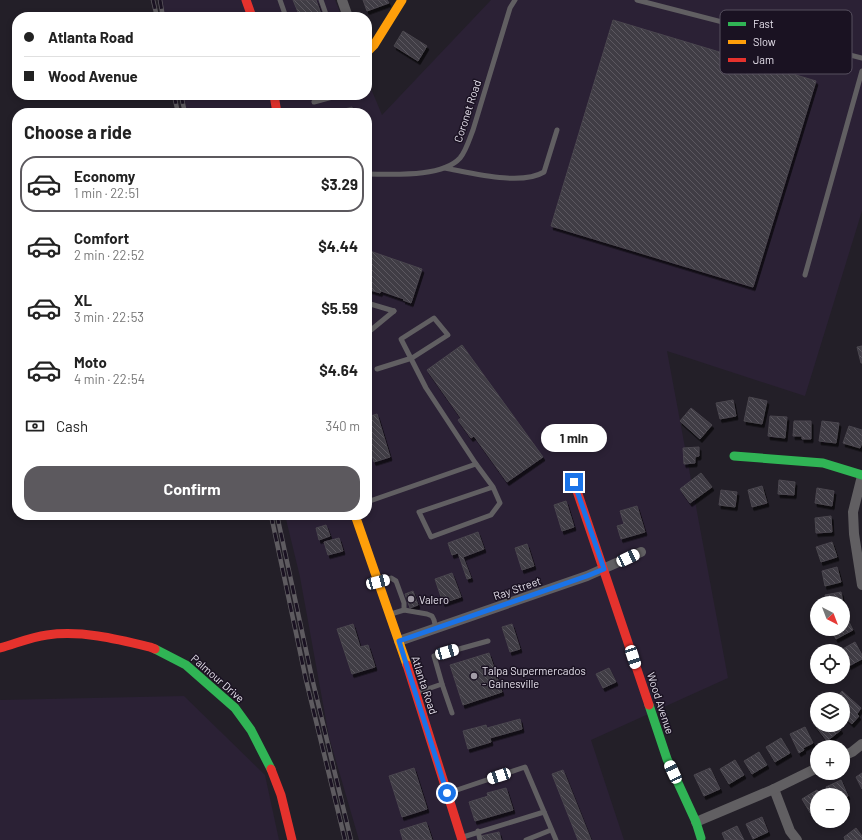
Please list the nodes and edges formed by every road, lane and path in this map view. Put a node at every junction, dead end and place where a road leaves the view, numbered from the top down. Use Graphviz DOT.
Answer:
graph roads {
  1 [pos="246,0"];
  2 [pos="280,0"];
  3 [pos="321,0"];
  4 [pos="342,0"];
  5 [pos="402,0"];
  6 [pos="515,0"];
  7 [pos="638,0"];
  8 [pos="250,12"];
  9 [pos="284,12"];
  10 [pos="325,12"];
  11 [pos="346,12"];
  12 [pos="720,21"];
  13 [pos="372,41"];
  14 [pos="852,55"];
  15 [pos="862,58"];
  16 [pos="862,71"];
  17 [pos="321,100"];
  18 [pos="314,102"];
  19 [pos="557,130"];
  20 [pos="445,168"];
  21 [pos="372,174"];
  22 [pos="805,275"];
  23 [pos="372,304"];
  24 [pos="372,329"];
  25 [pos="412,358"];
  26 [pos="377,369"];
  27 [pos="734,456"];
  28 [pos="476,464"];
  29 [pos="862,476"];
  30 [pos="574,482"];
  31 [pos="493,487"];
  32 [pos="372,500"];
  33 [pos="357,520"];
  34 [pos="641,552"];
  35 [pos="604,569"];
  36 [pos="378,582"];
  37 [pos="862,585"];
  38 [pos="404,610"];
  39 [pos="389,614"];
  40 [pos="436,628"];
  41 [pos="399,641"];
  42 [pos="488,641"];
  43 [pos="0,648"];
  44 [pos="442,684"];
  45 [pos="415,693"];
  46 [pos="452,713"];
  47 [pos="862,744"];
  48 [pos="850,753"];
  49 [pos="810,771"];
  50 [pos="774,789"];
  51 [pos="447,793"];
  52 [pos="544,812"];
  53 [pos="696,822"];
  54 [pos="551,830"];
  55 [pos="478,831"];
  56 [pos="701,838"];
  57 [pos="461,839"];
  58 [pos="292,840"];
  59 [pos="480,840"];
  60 [pos="526,840"];
  61 [pos="556,840"];
  62 [pos="796,840"];
  1 -- 8 [label="street"];
  2 -- 9 [label="lane"];
  3 -- 10 [label="lane"];
  4 -- 11 [label="street"];
  5 -- 13 [label="street"];
  6 -- 20 [label="lane, Coronet Road"];
  7 -- 12 [label="lane"];
  14 -- 15 [label="lane"];
  16 -- 22 [label="lane"];
  17 -- 18 [label="lane"];
  19 -- 20 [label="lane"];
  20 -- 21 [label="lane, Coronet Road"];
  23 -- 24 [label="lane"];
  25 -- 25 [label="lane"];
  25 -- 26 [label="lane"];
  25 -- 28 [label="lane"];
  27 -- 29 [label="street"];
  28 -- 31 [label="lane"];
  28 -- 32 [label="lane"];
  29 -- 37 [label="street"];
  30 -- 35 [label="street, Wood Avenue"];
  31 -- 31 [label="lane"];
  33 -- 36 [label="street, Atlanta Road"];
  34 -- 35 [label="street, Ray Street"];
  35 -- 40 [label="street, Ray Street"];
  35 -- 53 [label="street, Wood Avenue"];
  36 -- 38 [label="lane"];
  36 -- 39 [label="street, Atlanta Road"];
  38 -- 39 [label="lane"];
  38 -- 40 [label="lane"];
  39 -- 41 [label="street, Atlanta Road"];
  40 -- 41 [label="street, Ray Street"];
  41 -- 45 [label="street, Atlanta Road"];
  42 -- 44 [label="lane"];
  43 -- 58 [label="street, Palmour Drive"];
  44 -- 45 [label="lane"];
  44 -- 46 [label="lane"];
  45 -- 51 [label="street, Atlanta Road"];
  47 -- 48 [label="street"];
  49 -- 50 [label="street"];
  50 -- 53 [label="street"];
  50 -- 62 [label="street"];
  51 -- 52 [label="lane"];
  51 -- 57 [label="street, Atlanta Road"];
  52 -- 54 [label="lane"];
  52 -- 55 [label="lane"];
  53 -- 56 [label="street, Wood Avenue"];
  54 -- 60 [label="lane"];
  54 -- 61 [label="lane"];
  55 -- 57 [label="lane"];
  55 -- 59 [label="lane"];
}
